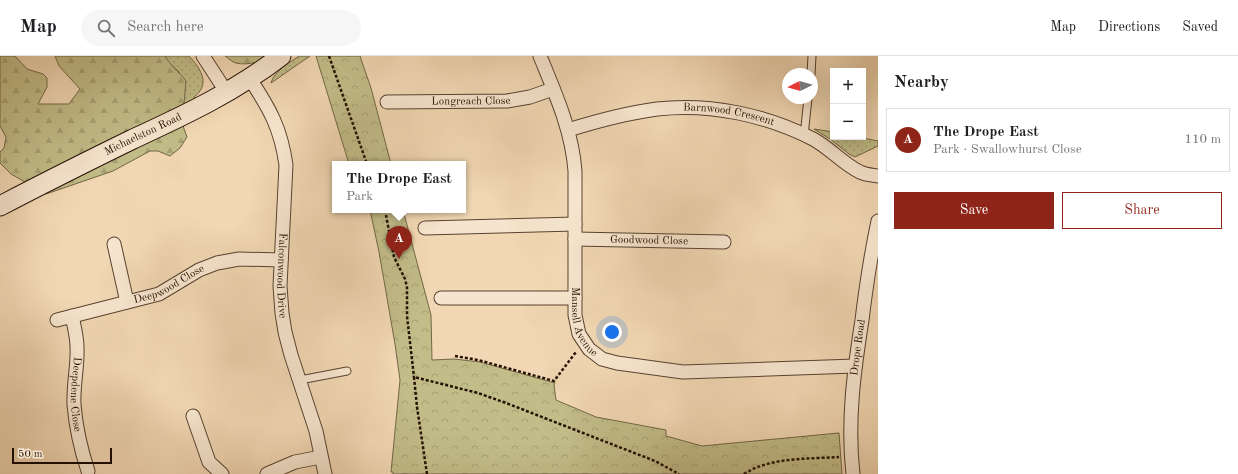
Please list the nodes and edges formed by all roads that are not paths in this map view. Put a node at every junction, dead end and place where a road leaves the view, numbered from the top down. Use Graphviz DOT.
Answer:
graph roads {
  1 [pos="203,56"];
  2 [pos="281,56"];
  3 [pos="540,56"];
  4 [pos="812,56"];
  5 [pos="811,68"];
  6 [pos="250,79"];
  7 [pos="553,89"];
  8 [pos="227,93"];
  9 [pos="386,102"];
  10 [pos="807,104"];
  11 [pos="568,130"];
  12 [pos="804,136"];
  13 [pos="878,176"];
  14 [pos="0,206"];
  15 [pos="878,221"];
  16 [pos="575,224"];
  17 [pos="425,228"];
  18 [pos="575,239"];
  19 [pos="724,242"];
  20 [pos="114,244"];
  21 [pos="874,259"];
  22 [pos="281,260"];
  23 [pos="441,298"];
  24 [pos="575,298"];
  25 [pos="128,302"];
  26 [pos="72,316"];
  27 [pos="57,320"];
  28 [pos="855,366"];
  29 [pos="347,371"];
  30 [pos="300,380"];
  31 [pos="194,416"];
  32 [pos="321,457"];
  33 [pos="88,471"];
  34 [pos="222,474"];
  35 [pos="267,474"];
  36 [pos="325,474"];
  37 [pos="853,474"];
  1 -- 8 [label="street"];
  2 -- 6 [label="street, Michaelston Road"];
  3 -- 7 [label="street, Mansell Avenue"];
  4 -- 5 [label="lane"];
  6 -- 8 [label="street, Michaelston Road"];
  6 -- 22 [label="street, Falconwood Drive"];
  7 -- 9 [label="street, Longreach Close"];
  7 -- 11 [label="street, Mansell Avenue"];
  8 -- 14 [label="street, Michaelston Road"];
  10 -- 12 [label="lane"];
  11 -- 12 [label="street, Barnwood Crescent"];
  11 -- 16 [label="street, Mansell Avenue"];
  12 -- 13 [label="street, Barnwood Crescent"];
  15 -- 21 [label="street, Drope Road"];
  16 -- 17 [label="street"];
  16 -- 18 [label="street, Mansell Avenue"];
  18 -- 19 [label="street, Goodwood Close"];
  18 -- 24 [label="street, Mansell Avenue"];
  20 -- 25 [label="street"];
  21 -- 28 [label="street, Drope Road"];
  22 -- 25 [label="street, Deepwood Close"];
  22 -- 30 [label="street, Falconwood Drive"];
  23 -- 24 [label="street"];
  24 -- 28 [label="street, Mansell Avenue"];
  25 -- 26 [label="street, Deepwood Close"];
  26 -- 27 [label="street, Deepwood Close"];
  26 -- 33 [label="street, Deepdene Close"];
  28 -- 37 [label="street, Drope Road"];
  29 -- 30 [label="lane"];
  30 -- 32 [label="street, Falconwood Drive"];
  31 -- 34 [label="street"];
  32 -- 35 [label="street"];
  32 -- 36 [label="street, Falconwood Drive"];
}
